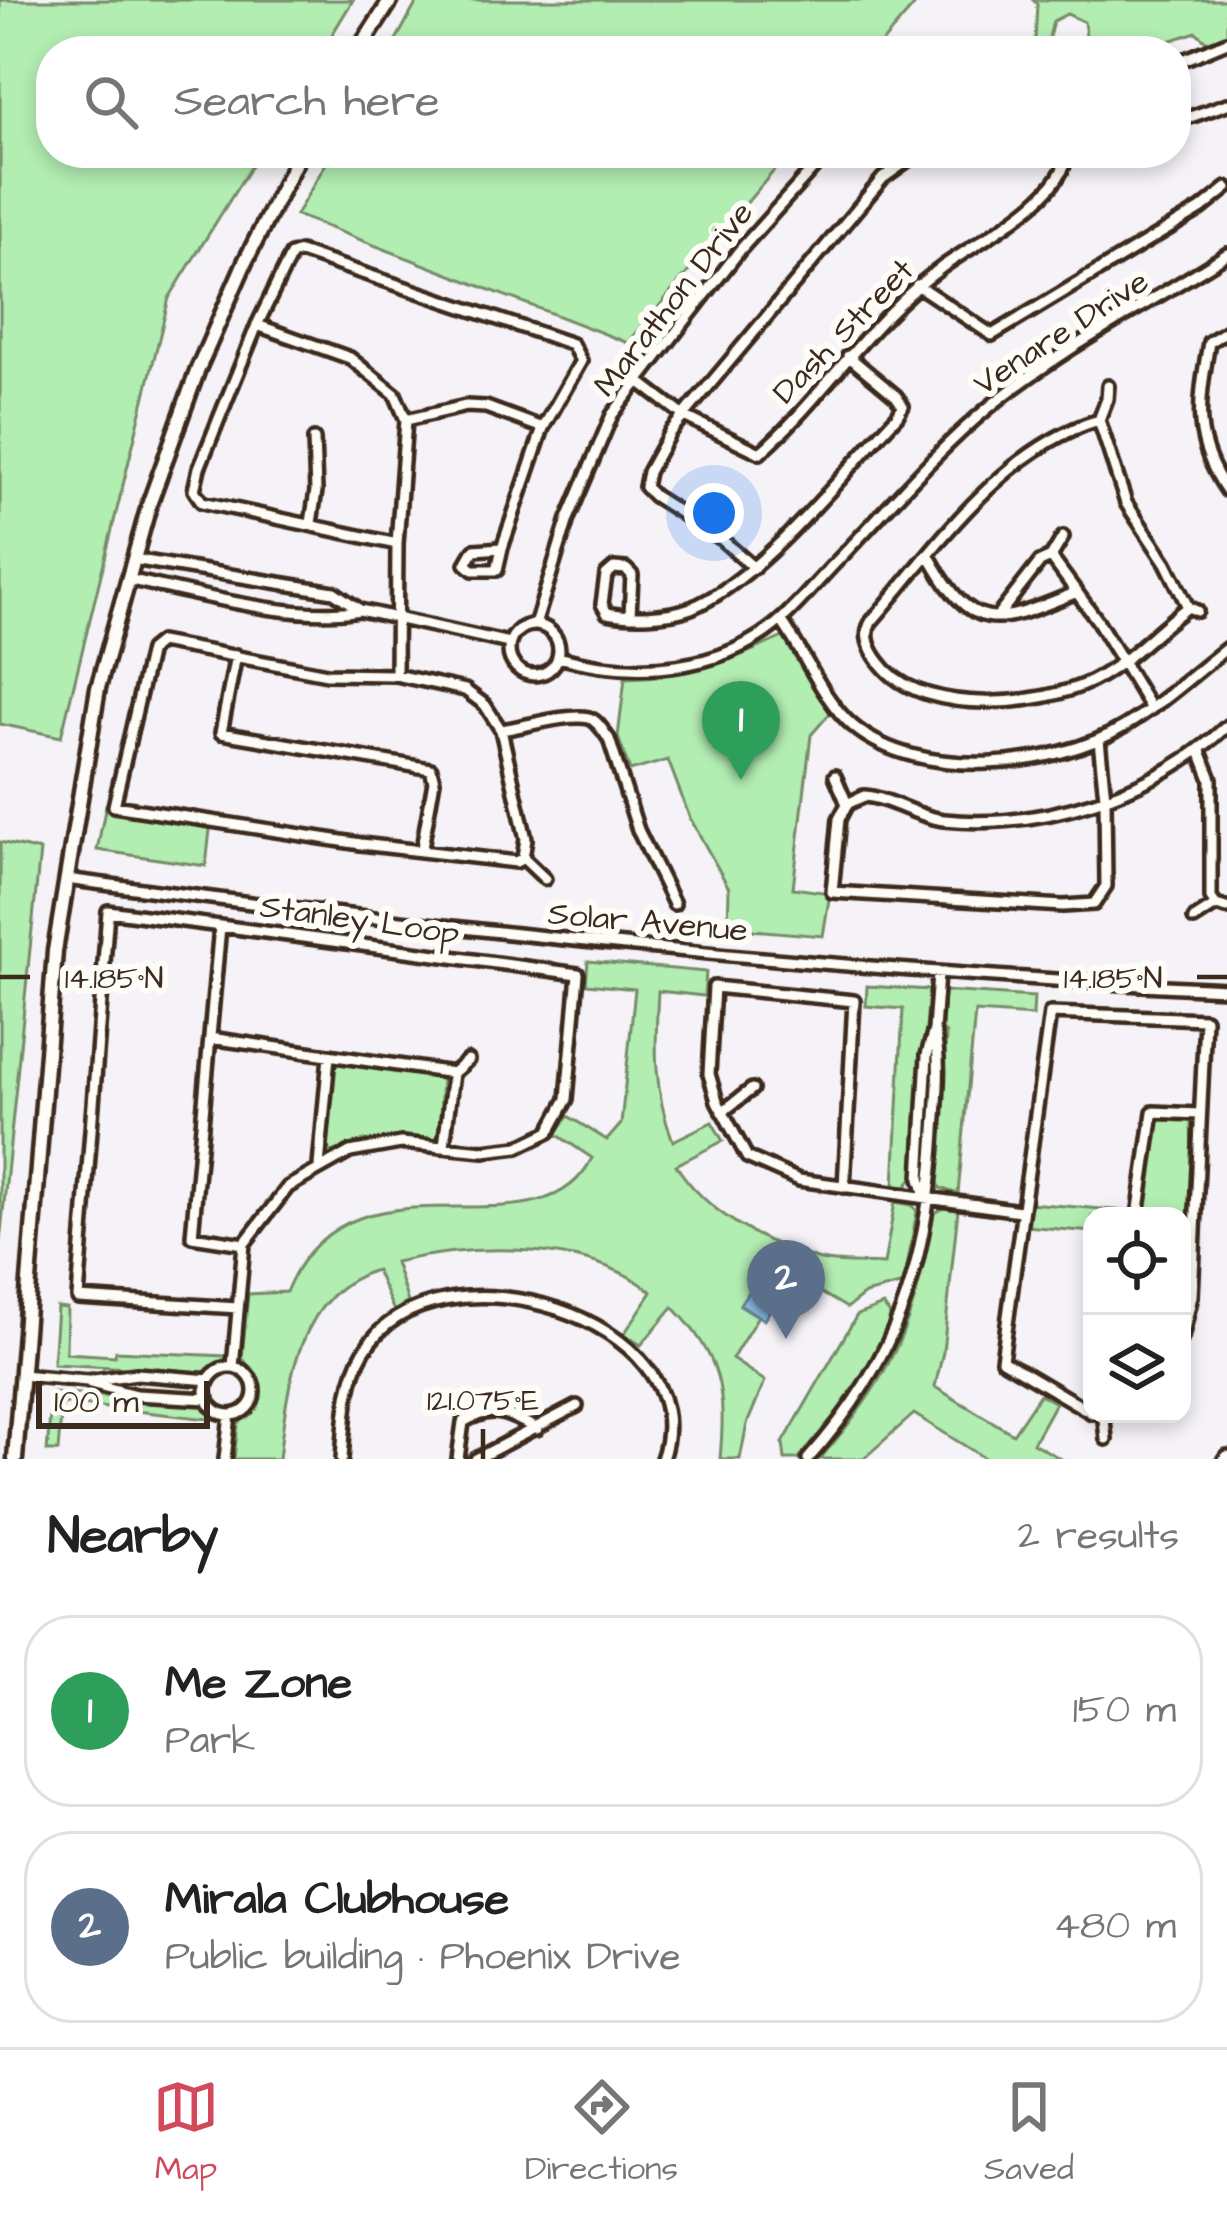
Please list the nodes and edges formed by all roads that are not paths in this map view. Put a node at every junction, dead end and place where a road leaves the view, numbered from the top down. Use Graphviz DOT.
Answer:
graph roads {
  1 [pos="391,0"];
  2 [pos="368,36"];
  3 [pos="1227,42"];
  4 [pos="1191,57"];
  5 [pos="1227,104"];
  6 [pos="1191,117"];
  7 [pos="292,168"];
  8 [pos="813,168"];
  9 [pos="897,168"];
  10 [pos="1064,168"];
  11 [pos="1227,188"];
  12 [pos="1227,254"];
  13 [pos="916,285"];
  14 [pos="257,326"];
  15 [pos="1227,331"];
  16 [pos="992,335"];
  17 [pos="992,351"];
  18 [pos="848,356"];
  19 [pos="637,380"];
  20 [pos="1108,386"];
  21 [pos="903,406"];
  22 [pos="917,411"];
  23 [pos="684,416"];
  24 [pos="406,420"];
  25 [pos="1099,420"];
  26 [pos="543,428"];
  27 [pos="314,439"];
  28 [pos="760,453"];
  29 [pos="759,466"];
  30 [pos="1227,491"];
  31 [pos="311,523"];
  32 [pos="1064,537"];
  33 [pos="397,544"];
  34 [pos="502,548"];
  35 [pos="929,556"];
  36 [pos="1051,556"];
  37 [pos="134,559"];
  38 [pos="754,568"];
  39 [pos="127,579"];
  40 [pos="1077,592"];
  41 [pos="359,610"];
  42 [pos="630,615"];
  43 [pos="997,616"];
  44 [pos="395,619"];
  45 [pos="781,620"];
  46 [pos="535,625"];
  47 [pos="509,643"];
  48 [pos="1227,648"];
  49 [pos="236,655"];
  50 [pos="558,657"];
  51 [pos="1122,664"];
  52 [pos="396,675"];
  53 [pos="1150,709"];
  54 [pos="1227,726"];
  55 [pos="501,730"];
  56 [pos="221,733"];
  57 [pos="1099,740"];
  58 [pos="208,743"];
  59 [pos="1200,751"];
  60 [pos="836,776"];
  61 [pos="1106,796"];
  62 [pos="847,804"];
  63 [pos="422,848"];
  64 [pos="524,858"];
  65 [pos="66,879"];
  66 [pos="545,879"];
  67 [pos="674,904"];
  68 [pos="1222,907"];
  69 [pos="1194,919"];
  70 [pos="220,926"];
  71 [pos="938,974"];
  72 [pos="1227,989"];
  73 [pos="210,1038"];
  74 [pos="329,1055"];
  75 [pos="468,1060"];
  76 [pos="453,1073"];
  77 [pos="752,1089"];
  78 [pos="722,1112"];
  79 [pos="1199,1114"];
  80 [pos="444,1146"];
  81 [pos="319,1166"];
  82 [pos="844,1187"];
  83 [pos="926,1197"];
  84 [pos="1139,1207"];
  85 [pos="1020,1211"];
  86 [pos="244,1244"];
  87 [pos="238,1308"];
  88 [pos="1188,1315"];
  89 [pos="1002,1360"];
  90 [pos="987,1363"];
  91 [pos="233,1367"];
  92 [pos="22,1375"];
  93 [pos="209,1380"];
  94 [pos="87,1381"];
  95 [pos="208,1400"];
  96 [pos="578,1406"];
  97 [pos="1083,1407"];
  98 [pos="230,1415"];
  99 [pos="1107,1423"];
  100 [pos="537,1429"];
  101 [pos="1106,1438"];
  102 [pos="15,1459"];
  103 [pos="224,1459"];
  104 [pos="342,1459"];
  105 [pos="458,1459"];
  106 [pos="476,1459"];
  107 [pos="662,1459"];
  108 [pos="808,1459"];
  1 -- 2 [label="street"];
  3 -- 4 [label="street"];
  5 -- 6 [label="street"];
  7 -- 37 [label="street"];
  8 -- 19 [label="street, Marathon Drive"];
  9 -- 23 [label="street"];
  10 -- 13 [label="street, Dash Street"];
  11 -- 16 [label="street"];
  12 -- 45 [label="street, Venare Drive"];
  13 -- 16 [label="street"];
  13 -- 18 [label="street, Dash Street"];
  14 -- 24 [label="street"];
  14 -- 26 [label="street"];
  14 -- 31 [label="street"];
  15 -- 30 [label="street"];
  16 -- 17 [label="street"];
  18 -- 21 [label="street"];
  18 -- 28 [label="street, Dash Street"];
  19 -- 23 [label="street"];
  19 -- 46 [label="street, Marathon Drive"];
  20 -- 25 [label="street"];
  21 -- 22 [label="street"];
  21 -- 38 [label="street"];
  23 -- 28 [label="street"];
  23 -- 38 [label="street"];
  24 -- 26 [label="street"];
  24 -- 33 [label="street"];
  25 -- 35 [label="street"];
  25 -- 51 [label="street"];
  26 -- 34 [label="street"];
  27 -- 31 [label="street"];
  28 -- 29 [label="street"];
  31 -- 33 [label="street"];
  32 -- 36 [label="street"];
  33 -- 44 [label="street"];
  35 -- 43 [label="street"];
  35 -- 51 [label="street"];
  36 -- 40 [label="street"];
  36 -- 43 [label="street"];
  37 -- 39 [label="street"];
  37 -- 41 [label="street"];
  38 -- 42 [label="street"];
  39 -- 41 [label="street"];
  39 -- 65 [label="street"];
  40 -- 43 [label="street"];
  40 -- 51 [label="street"];
  41 -- 44 [label="street"];
  42 -- 42 [label="street"];
  44 -- 47 [label="street"];
  44 -- 52 [label="street"];
  45 -- 50 [label="street, Venare Drive"];
  45 -- 57 [label="street"];
  46 -- 47 [label="street"];
  46 -- 50 [label="street"];
  47 -- 50 [label="street"];
  48 -- 53 [label="street"];
  49 -- 52 [label="street"];
  49 -- 56 [label="street"];
  49 -- 63 [label="street"];
  51 -- 53 [label="street"];
  52 -- 55 [label="street"];
  53 -- 57 [label="street"];
  54 -- 59 [label="street"];
  55 -- 64 [label="street"];
  55 -- 67 [label="street"];
  56 -- 58 [label="street"];
  56 -- 63 [label="street"];
  57 -- 61 [label="street"];
  59 -- 61 [label="street"];
  59 -- 68 [label="street"];
  60 -- 62 [label="street"];
  61 -- 62 [label="street"];
  61 -- 62 [label="street"];
  63 -- 64 [label="street"];
  64 -- 66 [label="street"];
  65 -- 71 [label="street, Solar Avenue"];
  65 -- 92 [label="street"];
  68 -- 69 [label="street"];
  70 -- 73 [label="street"];
  70 -- 80 [label="street, Stanley Loop"];
  70 -- 87 [label="street, Stanley Loop"];
  71 -- 72 [label="street, Solar Avenue"];
  71 -- 83 [label="street"];
  73 -- 74 [label="street"];
  73 -- 86 [label="street"];
  74 -- 76 [label="street"];
  74 -- 81 [label="street"];
  75 -- 76 [label="street"];
  76 -- 80 [label="street"];
  77 -- 78 [label="street"];
  78 -- 82 [label="street"];
  78 -- 82 [label="street"];
  79 -- 84 [label="street"];
  79 -- 85 [label="street"];
  79 -- 88 [label="street"];
  80 -- 81 [label="street, Stanley Loop"];
  81 -- 86 [label="street, Stanley Loop"];
  82 -- 83 [label="street"];
  83 -- 85 [label="street"];
  83 -- 108 [label="street"];
  85 -- 89 [label="street"];
  86 -- 87 [label="street"];
  87 -- 91 [label="street"];
  89 -- 90 [label="street"];
  89 -- 97 [label="street"];
  91 -- 93 [label="street"];
  91 -- 98 [label="street"];
  92 -- 94 [label="street"];
  92 -- 102 [label="street"];
  93 -- 94 [label="street"];
  93 -- 95 [label="street"];
  94 -- 95 [label="street"];
  95 -- 98 [label="street"];
  96 -- 100 [label="street"];
  98 -- 103 [label="street"];
  99 -- 101 [label="street"];
  100 -- 105 [label="street"];
  100 -- 106 [label="street"];
  104 -- 107 [label="street"];
}
